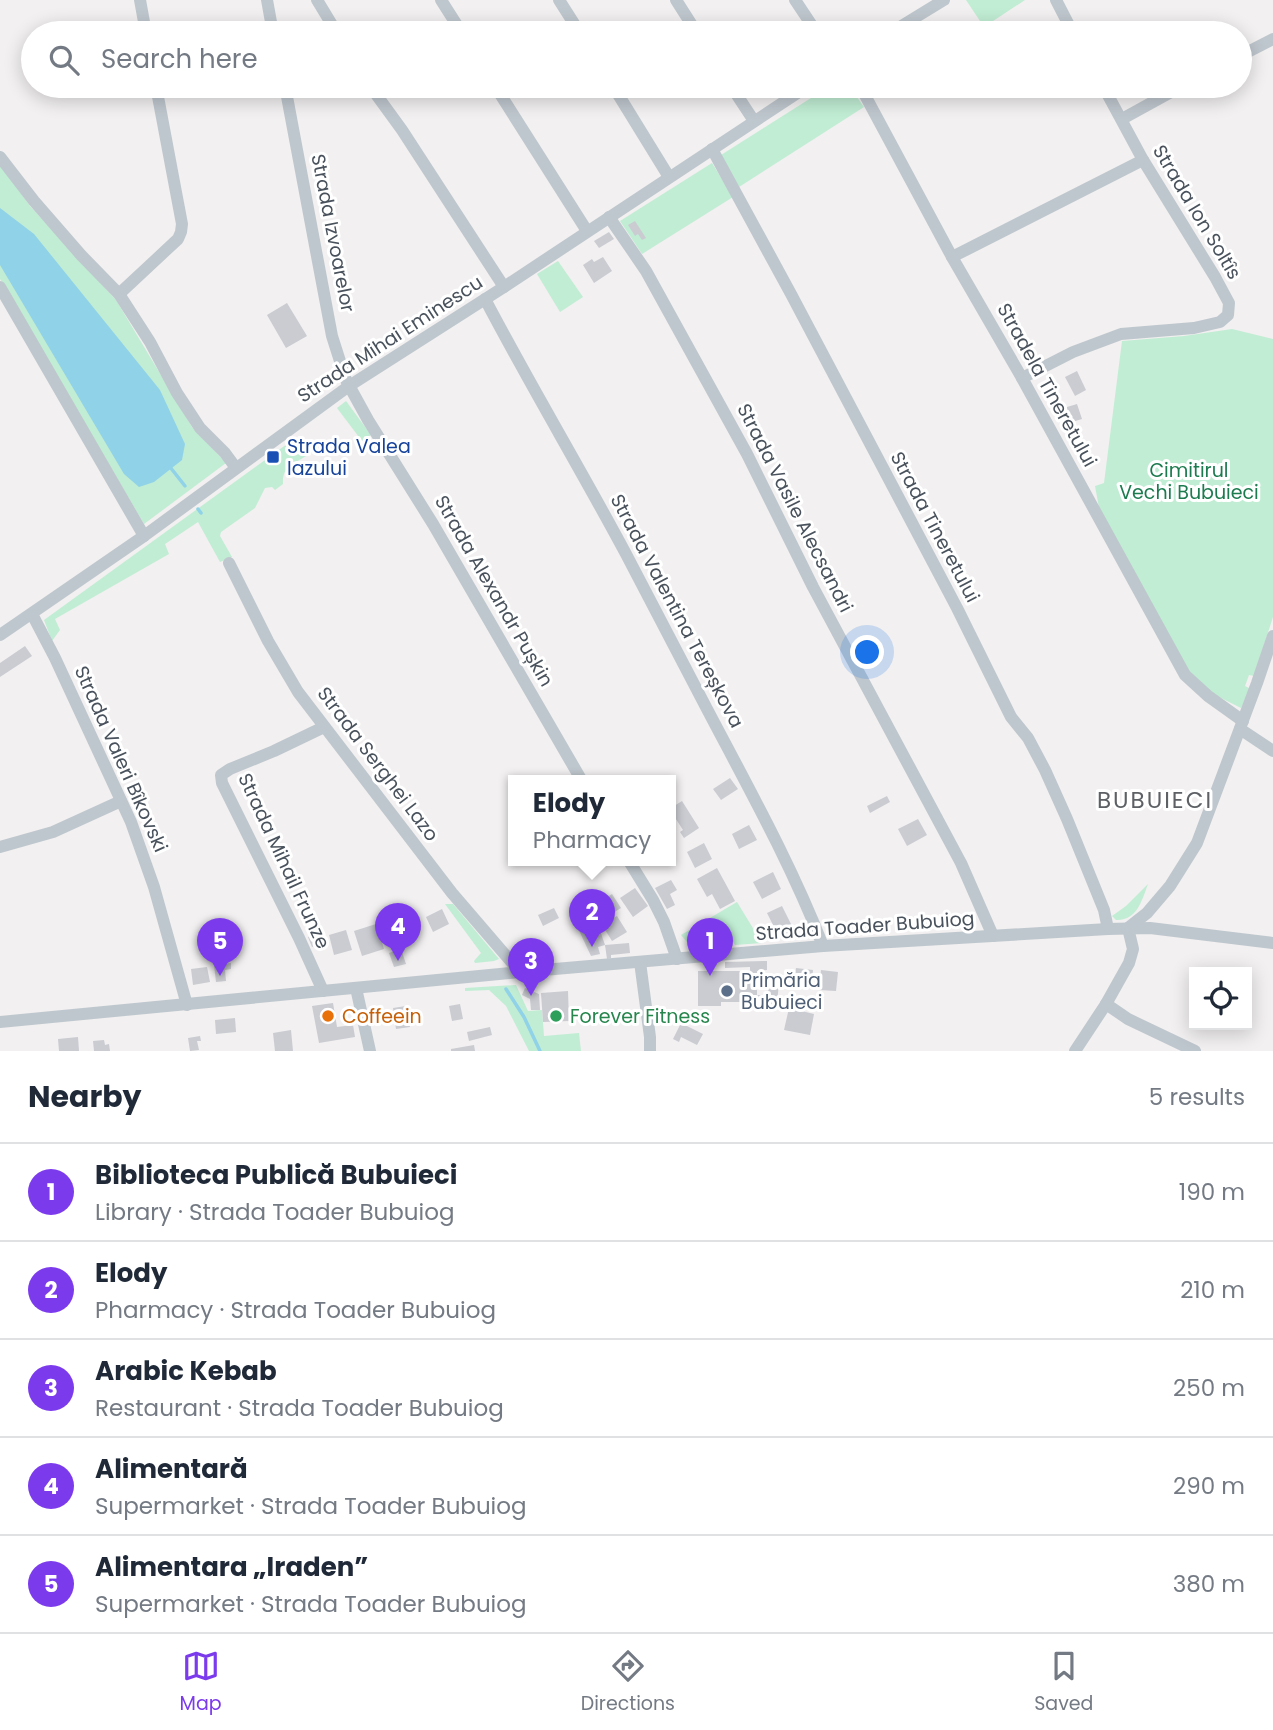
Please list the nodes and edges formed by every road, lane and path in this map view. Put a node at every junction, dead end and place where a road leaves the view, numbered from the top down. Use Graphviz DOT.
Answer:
graph roads {
  1 [pos="140,0"];
  2 [pos="267,0"];
  3 [pos="317,0"];
  4 [pos="441,0"];
  5 [pos="559,0"];
  6 [pos="676,0"];
  7 [pos="795,0"];
  8 [pos="944,0"];
  9 [pos="1056,0"];
  10 [pos="924,5"];
  11 [pos="144,21"];
  12 [pos="271,21"];
  13 [pos="330,21"];
  14 [pos="454,21"];
  15 [pos="572,21"];
  16 [pos="689,21"];
  17 [pos="809,21"];
  18 [pos="905,21"];
  19 [pos="1067,21"];
  20 [pos="1273,39"];
  21 [pos="1252,50"];
  22 [pos="158,98"];
  23 [pos="287,98"];
  24 [pos="379,98"];
  25 [pos="503,98"];
  26 [pos="620,98"];
  27 [pos="739,98"];
  28 [pos="789,98"];
  29 [pos="866,98"];
  30 [pos="1110,98"];
  31 [pos="1160,98"];
  32 [pos="1122,119"];
  33 [pos="754,121"];
  34 [pos="712,149"];
  35 [pos="0,157"];
  36 [pos="1143,160"];
  37 [pos="669,177"];
  38 [pos="609,217"];
  39 [pos="587,231"];
  40 [pos="952,257"];
  41 [pos="0,287"];
  42 [pos="504,287"];
  43 [pos="119,294"];
  44 [pos="485,299"];
  45 [pos="1022,378"];
  46 [pos="349,386"];
  47 [pos="236,468"];
  48 [pos="144,536"];
  49 [pos="229,563"];
  50 [pos="32,614"];
  51 [pos="0,635"];
  52 [pos="1273,636"];
  53 [pos="1241,725"];
  54 [pos="324,727"];
  55 [pos="1273,751"];
  56 [pos="579,775"];
  57 [pos="121,801"];
  58 [pos="0,847"];
  59 [pos="632,866"];
  60 [pos="1128,928"];
  61 [pos="1108,929"];
  62 [pos="993,936"];
  63 [pos="1273,943"];
  64 [pos="823,946"];
  65 [pos="677,959"];
  66 [pos="640,962"];
  67 [pos="520,972"];
  68 [pos="356,988"];
  69 [pos="323,991"];
  70 [pos="1106,1004"];
  71 [pos="187,1005"];
  72 [pos="0,1022"];
  73 [pos="370,1051"];
  74 [pos="650,1051"];
  75 [pos="1075,1051"];
  76 [pos="1195,1051"];
  1 -- 11 [label="street"];
  2 -- 12 [label="street"];
  3 -- 13 [label="street"];
  4 -- 14 [label="street"];
  5 -- 15 [label="street"];
  6 -- 16 [label="street"];
  7 -- 17 [label="street"];
  8 -- 10 [label="street"];
  9 -- 19 [label="street"];
  10 -- 18 [label="street"];
  20 -- 21 [label="street"];
  22 -- 43 [label="street"];
  23 -- 46 [label="street, Strada Izvoarelor"];
  24 -- 42 [label="street"];
  25 -- 39 [label="street"];
  26 -- 37 [label="street"];
  27 -- 33 [label="street"];
  28 -- 33 [label="street, Strada Mihai Eminescu"];
  29 -- 40 [label="street, Stradela Tineretului"];
  30 -- 32 [label="street, Strada Ion Soltîs"];
  31 -- 32 [label="street"];
  32 -- 36 [label="street, Strada Ion Soltîs"];
  33 -- 34 [label="street, Strada Mihai Eminescu"];
  34 -- 37 [label="street, Strada Mihai Eminescu"];
  34 -- 61 [label="street, Strada Tineretului"];
  35 -- 43 [label="street"];
  36 -- 40 [label="street"];
  36 -- 45 [label="street, Strada Ion Soltîs"];
  37 -- 38 [label="street, Strada Mihai Eminescu"];
  38 -- 39 [label="street, Strada Mihai Eminescu"];
  38 -- 62 [label="street, Strada Vasile Alecsandri"];
  39 -- 42 [label="street, Strada Mihai Eminescu"];
  40 -- 45 [label="street, Stradela Tineretului"];
  41 -- 48 [label="street"];
  42 -- 44 [label="street, Strada Mihai Eminescu"];
  43 -- 47 [label="street"];
  44 -- 46 [label="street, Strada Mihai Eminescu"];
  44 -- 64 [label="street, Strada Valentina Tereșkova"];
  45 -- 53 [label="street, Stradela Tineretului"];
  46 -- 47 [label="street, Strada Mihai Eminescu"];
  46 -- 56 [label="street, Strada Alexandr Pușkin"];
  47 -- 48 [label="street, Strada Mihai Eminescu"];
  48 -- 50 [label="street, Strada Mihai Eminescu"];
  49 -- 54 [label="street, Strada Serghei Lazo"];
  50 -- 51 [label="street, Strada Mihai Eminescu"];
  50 -- 57 [label="street, Strada Valeri Bîkovski"];
  52 -- 53 [label="street"];
  53 -- 55 [label="street, Stradela Tineretului"];
  53 -- 60 [label="street"];
  54 -- 67 [label="street, Strada Serghei Lazo"];
  54 -- 69 [label="street, Strada Mihail Frunze"];
  57 -- 58 [label="street"];
  57 -- 71 [label="street, Strada Valeri Bîkovski"];
  59 -- 65 [label="street"];
  60 -- 61 [label="street, Strada Toader Bubuiog"];
  60 -- 63 [label="street, Strada Toader Bubuiog"];
  60 -- 70 [label="street"];
  61 -- 62 [label="street, Strada Toader Bubuiog"];
  62 -- 64 [label="street, Strada Toader Bubuiog"];
  64 -- 65 [label="street, Strada Toader Bubuiog"];
  65 -- 66 [label="street, Strada Toader Bubuiog"];
  66 -- 67 [label="street, Strada Toader Bubuiog"];
  66 -- 74 [label="street"];
  67 -- 68 [label="street, Strada Toader Bubuiog"];
  68 -- 69 [label="street, Strada Toader Bubuiog"];
  68 -- 73 [label="street"];
  69 -- 71 [label="street, Strada Toader Bubuiog"];
  70 -- 75 [label="street"];
  70 -- 76 [label="street"];
  71 -- 72 [label="street, Strada Toader Bubuiog"];
}
